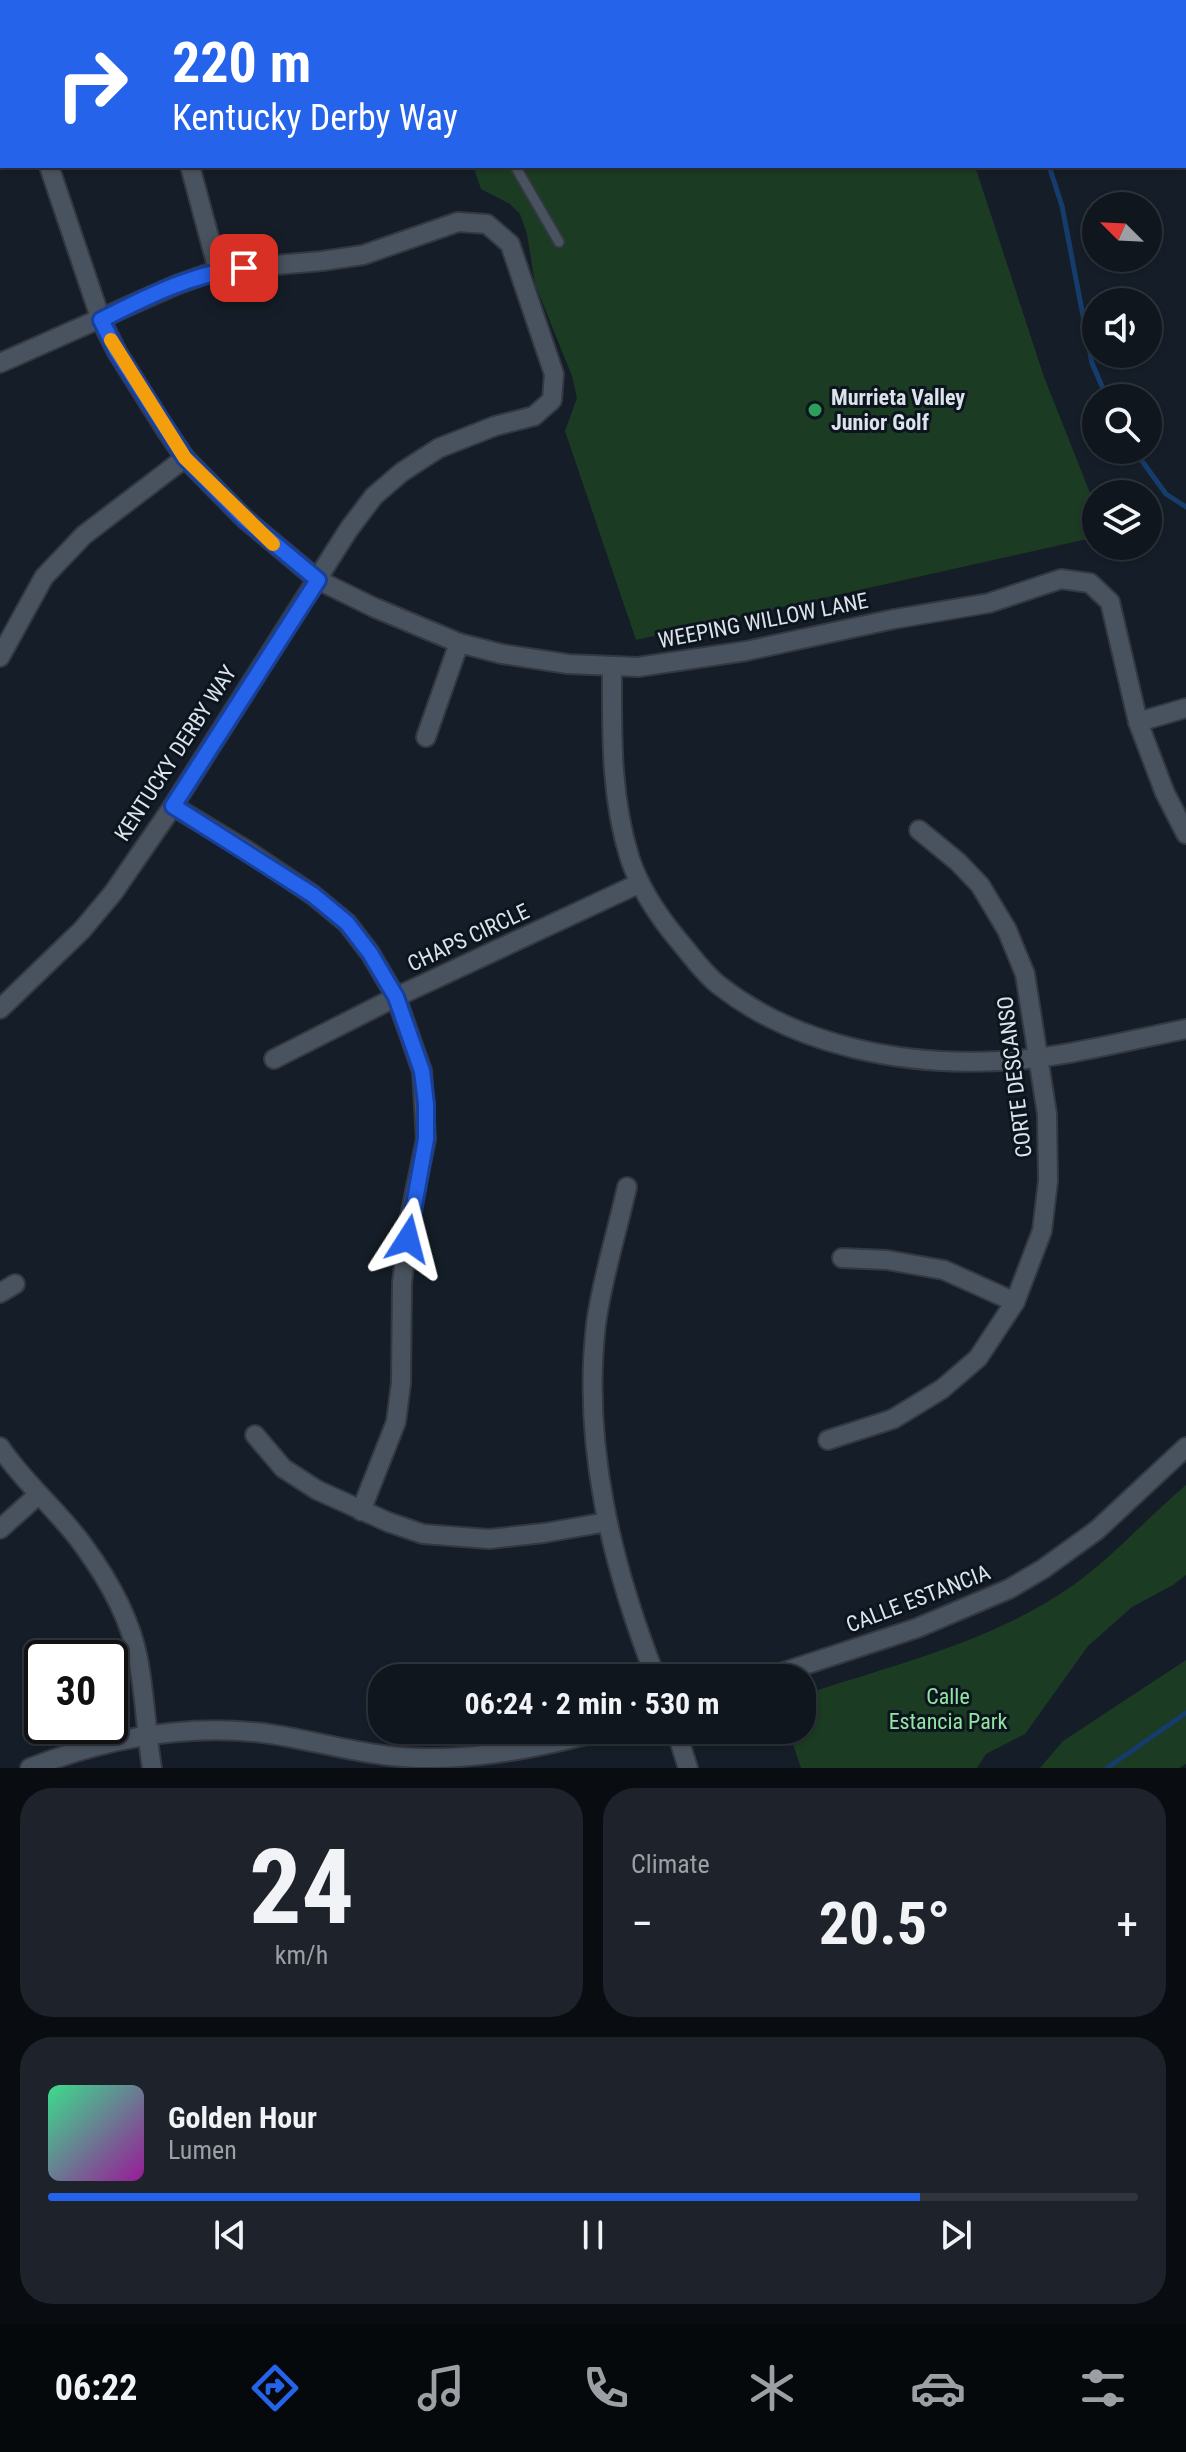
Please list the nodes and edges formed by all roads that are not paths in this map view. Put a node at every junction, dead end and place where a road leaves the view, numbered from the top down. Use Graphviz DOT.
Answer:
graph roads {
  1 [pos="50,168"];
  2 [pos="191,168"];
  3 [pos="516,168"];
  4 [pos="559,242"];
  5 [pos="218,270"];
  6 [pos="101,320"];
  7 [pos="0,363"];
  8 [pos="185,458"];
  9 [pos="318,580"];
  10 [pos="459,643"];
  11 [pos="0,657"];
  12 [pos="612,667"];
  13 [pos="1186,708"];
  14 [pos="1138,722"];
  15 [pos="426,737"];
  16 [pos="173,806"];
  17 [pos="919,830"];
  18 [pos="1186,834"];
  19 [pos="640,883"];
  20 [pos="396,997"];
  21 [pos="0,1009"];
  22 [pos="1186,1029"];
  23 [pos="1040,1058"];
  24 [pos="274,1059"];
  25 [pos="627,1187"];
  26 [pos="842,1258"];
  27 [pos="1015,1302"];
  28 [pos="255,1435"];
  29 [pos="828,1440"];
  30 [pos="0,1447"];
  31 [pos="1186,1447"];
  32 [pos="38,1495"];
  33 [pos="361,1511"];
  34 [pos="607,1522"];
  35 [pos="0,1529"];
  36 [pos="651,1664"];
  37 [pos="808,1664"];
  38 [pos="147,1736"];
  39 [pos="552,1744"];
  40 [pos="680,1744"];
  41 [pos="471,1762"];
  42 [pos="30,1768"];
  43 [pos="152,1768"];
  44 [pos="688,1768"];
  1 -- 6 [label="street, WEEPING WILLOW LANE"];
  2 -- 5 [label="street"];
  3 -- 4 [label="lane"];
  5 -- 6 [label="street"];
  5 -- 9 [label="street, KENTUCKY DERBY WAY"];
  6 -- 7 [label="street"];
  6 -- 8 [label="street, WEEPING WILLOW LANE"];
  8 -- 9 [label="street, WEEPING WILLOW LANE"];
  8 -- 11 [label="street"];
  9 -- 10 [label="street, WEEPING WILLOW LANE"];
  9 -- 16 [label="street, KENTUCKY DERBY WAY"];
  10 -- 12 [label="street, WEEPING WILLOW LANE"];
  10 -- 15 [label="street"];
  12 -- 14 [label="street, WEEPING WILLOW LANE"];
  12 -- 19 [label="street"];
  13 -- 14 [label="street"];
  14 -- 18 [label="street"];
  16 -- 20 [label="street"];
  16 -- 21 [label="street, KENTUCKY DERBY WAY"];
  17 -- 23 [label="street, CORTE DESCANSO"];
  19 -- 20 [label="street, CHAPS CIRCLE"];
  19 -- 23 [label="street"];
  20 -- 24 [label="street, CHAPS CIRCLE"];
  20 -- 33 [label="street"];
  22 -- 23 [label="street"];
  23 -- 27 [label="street, CORTE DESCANSO"];
  25 -- 34 [label="street"];
  26 -- 27 [label="street"];
  27 -- 29 [label="street, CORTE DESCANSO"];
  28 -- 33 [label="street"];
  30 -- 32 [label="street"];
  31 -- 37 [label="street, CALLE ESTANCIA"];
  32 -- 35 [label="street"];
  32 -- 38 [label="street"];
  33 -- 34 [label="street"];
  34 -- 36 [label="street"];
  38 -- 41 [label="street"];
  38 -- 42 [label="street"];
  38 -- 43 [label="street"];
  39 -- 41 [label="street"];
  40 -- 44 [label="street"];
}
